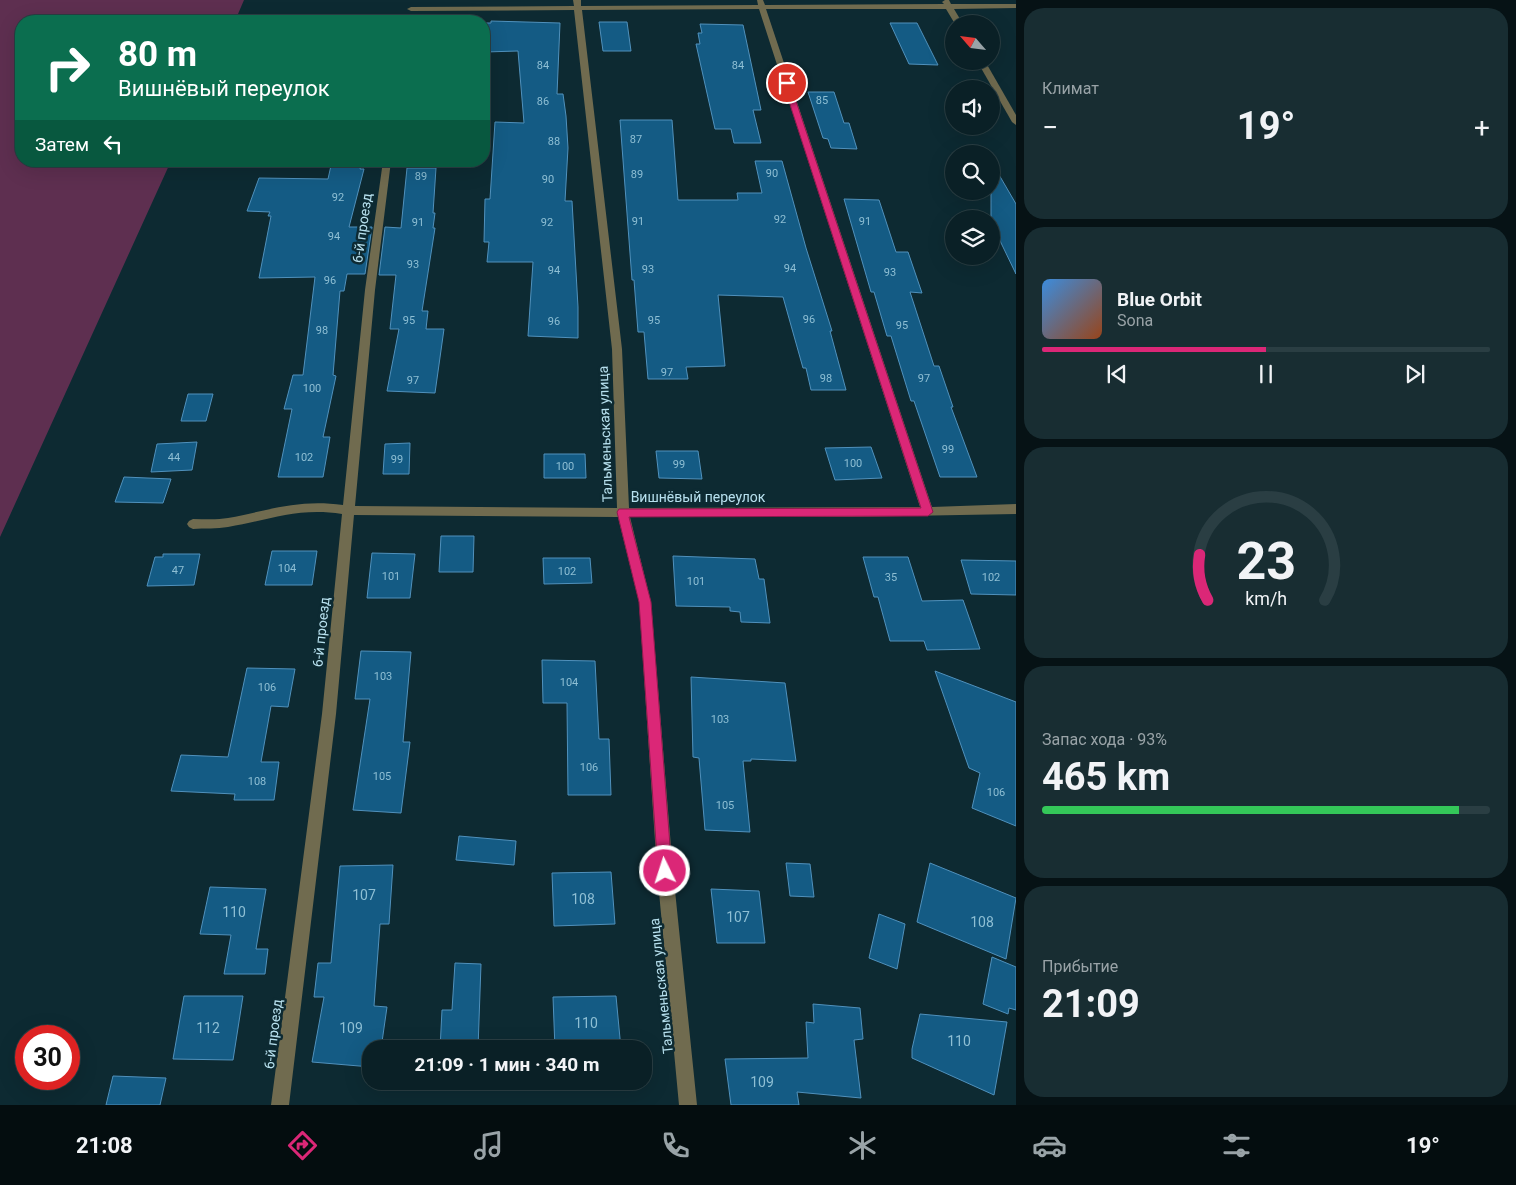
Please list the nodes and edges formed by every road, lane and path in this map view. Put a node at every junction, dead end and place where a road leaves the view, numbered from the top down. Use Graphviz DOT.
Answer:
graph roads {
  1 [pos="412,0"];
  2 [pos="947,3"];
  3 [pos="578,4"];
  4 [pos="761,4"];
  5 [pos="1016,6"];
  6 [pos="954,15"];
  7 [pos="986,70"];
  8 [pos="1016,122"];
  9 [pos="387,167"];
  10 [pos="1016,509"];
  11 [pos="349,510"];
  12 [pos="622,512"];
  13 [pos="928,512"];
  14 [pos="193,524"];
  15 [pos="280,1105"];
  16 [pos="688,1105"];
  1 -- 3 [label="street"];
  2 -- 4 [label="street"];
  2 -- 5 [label="street"];
  2 -- 6 [label="street"];
  3 -- 4 [label="street"];
  3 -- 12 [label="street, Тальменьская улица"];
  4 -- 13 [label="street"];
  7 -- 8 [label="street"];
  9 -- 11 [label="street, 6-й проезд"];
  10 -- 13 [label="street, Вишнёвый переулок"];
  11 -- 12 [label="street, Вишнёвый переулок"];
  11 -- 14 [label="street, Вишнёвый переулок"];
  11 -- 15 [label="street, 6-й проезд"];
  12 -- 13 [label="street, Вишнёвый переулок"];
  12 -- 16 [label="street, Тальменьская улица"];
}
